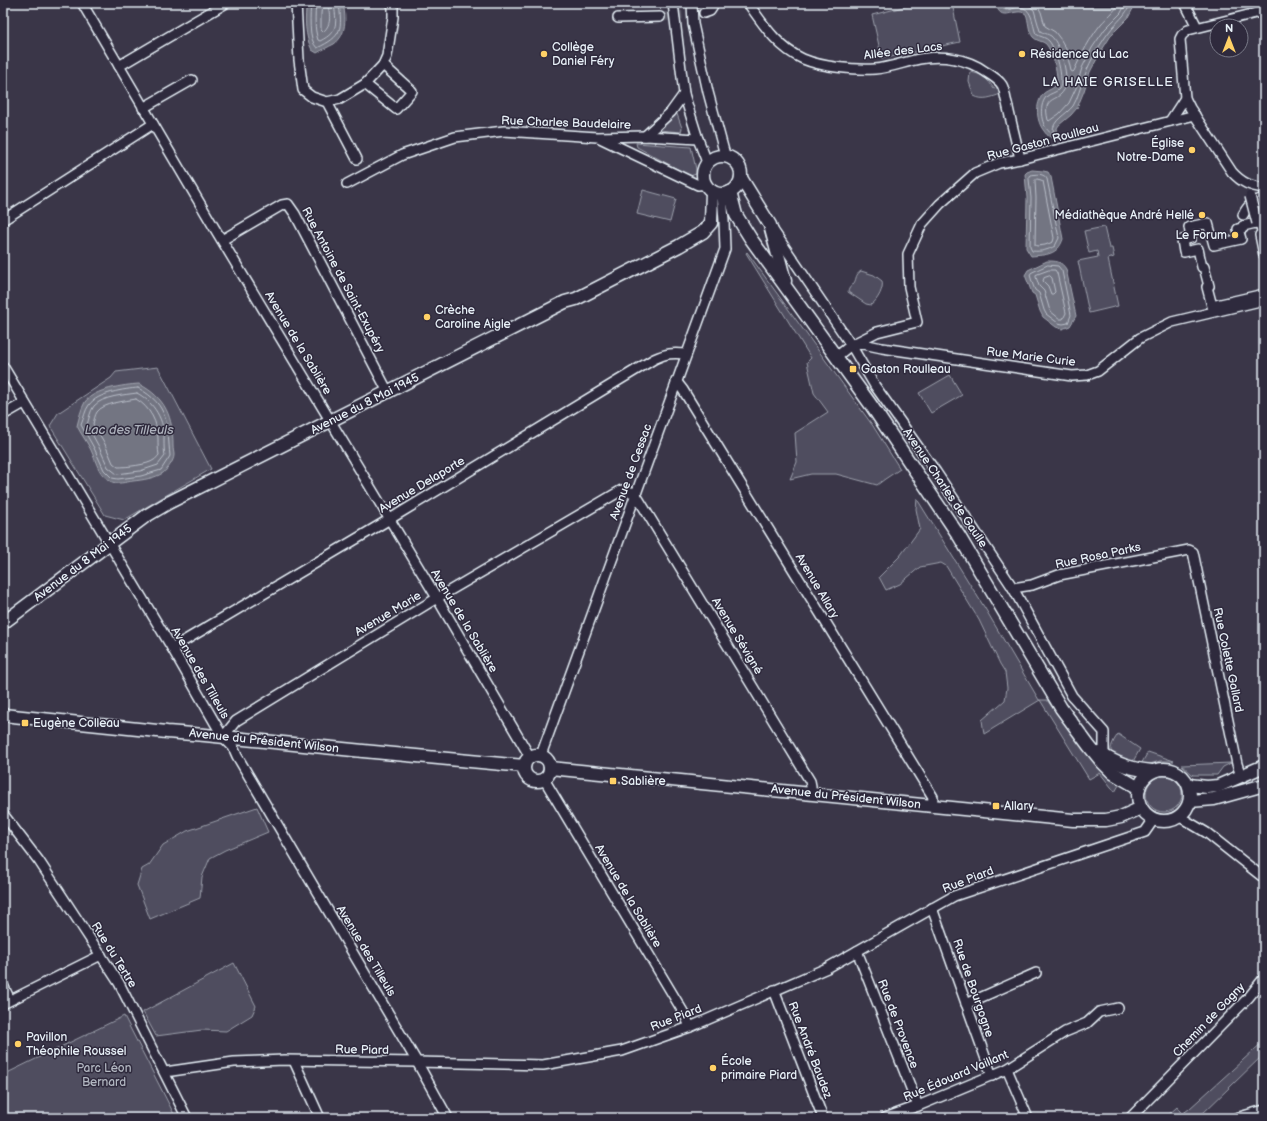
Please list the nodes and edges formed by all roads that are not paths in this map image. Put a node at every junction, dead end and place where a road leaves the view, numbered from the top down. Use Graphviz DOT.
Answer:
graph roads {
  1 [pos="82,3"];
  2 [pos="226,3"];
  3 [pos="296,3"];
  4 [pos="391,3"];
  5 [pos="673,3"];
  6 [pos="692,3"];
  7 [pos="712,3"];
  8 [pos="748,3"];
  9 [pos="1185,3"];
  10 [pos="1264,11"];
  11 [pos="704,13"];
  12 [pos="660,17"];
  13 [pos="618,18"];
  14 [pos="1197,27"];
  15 [pos="383,65"];
  16 [pos="118,66"];
  17 [pos="192,80"];
  18 [pos="365,84"];
  19 [pos="684,94"];
  20 [pos="1185,98"];
  21 [pos="326,102"];
  22 [pos="143,108"];
  23 [pos="1195,115"];
  24 [pos="1170,122"];
  25 [pos="153,124"];
  26 [pos="645,136"];
  27 [pos="597,137"];
  28 [pos="698,139"];
  29 [pos="725,155"];
  30 [pos="357,159"];
  31 [pos="1020,159"];
  32 [pos="707,162"];
  33 [pos="741,178"];
  34 [pos="347,184"];
  35 [pos="1264,188"];
  36 [pos="717,190"];
  37 [pos="1250,196"];
  38 [pos="1264,198"];
  39 [pos="1243,215"];
  40 [pos="3,220"];
  41 [pos="1257,223"];
  42 [pos="770,225"];
  43 [pos="222,240"];
  44 [pos="1264,240"];
  45 [pos="1264,255"];
  46 [pos="787,290"];
  47 [pos="1264,294"];
  48 [pos="1264,300"];
  49 [pos="851,345"];
  50 [pos="686,354"];
  51 [pos="836,357"];
  52 [pos="3,366"];
  53 [pos="676,382"];
  54 [pos="388,392"];
  55 [pos="24,403"];
  56 [pos="3,415"];
  57 [pos="331,421"];
  58 [pos="635,493"];
  59 [pos="390,519"];
  60 [pos="109,543"];
  61 [pos="1189,550"];
  62 [pos="1013,588"];
  63 [pos="437,598"];
  64 [pos="3,622"];
  65 [pos="172,648"];
  66 [pos="3,715"];
  67 [pos="223,736"];
  68 [pos="1089,746"];
  69 [pos="1104,756"];
  70 [pos="532,759"];
  71 [pos="1264,766"];
  72 [pos="1152,771"];
  73 [pos="547,774"];
  74 [pos="1242,776"];
  75 [pos="1189,785"];
  76 [pos="1264,785"];
  77 [pos="1139,788"];
  78 [pos="811,794"];
  79 [pos="1190,802"];
  80 [pos="932,806"];
  81 [pos="1141,808"];
  82 [pos="3,814"];
  83 [pos="1180,817"];
  84 [pos="1154,819"];
  85 [pos="1264,878"];
  86 [pos="932,908"];
  87 [pos="857,951"];
  88 [pos="101,955"];
  89 [pos="1036,973"];
  90 [pos="1264,978"];
  91 [pos="3,985"];
  92 [pos="774,990"];
  93 [pos="7,1002"];
  94 [pos="966,1004"];
  95 [pos="1118,1008"];
  96 [pos="690,1026"];
  97 [pos="294,1061"];
  98 [pos="417,1062"];
  99 [pos="1007,1069"];
  100 [pos="165,1072"];
  101 [pos="992,1076"];
  102 [pos="918,1106"];
  103 [pos="1264,1110"];
  104 [pos="187,1118"];
  105 [pos="320,1118"];
  106 [pos="448,1118"];
  107 [pos="823,1118"];
  108 [pos="885,1118"];
  109 [pos="1028,1118"];
  110 [pos="1130,1118"];
  111 [pos="1236,1118"];
  1 -- 16 [label="street, Avenue de la Sablière"];
  2 -- 16 [label="street"];
  3 -- 21 [label="street"];
  4 -- 15 [label="street"];
  5 -- 19 [label="street"];
  6 -- 29 [label="street"];
  7 -- 11 [label="street"];
  8 -- 31 [label="street, Allée des Lacs"];
  9 -- 14 [label="street"];
  10 -- 14 [label="street"];
  12 -- 13 [label="street"];
  14 -- 20 [label="street"];
  15 -- 18 [label="street"];
  15 -- 18 [label="street"];
  16 -- 22 [label="street, Avenue de la Sablière"];
  17 -- 22 [label="street"];
  18 -- 21 [label="street"];
  19 -- 26 [label="street"];
  19 -- 28 [label="street"];
  20 -- 23 [label="street"];
  20 -- 24 [label="street"];
  21 -- 30 [label="street"];
  22 -- 25 [label="street, Avenue de la Sablière"];
  23 -- 24 [label="street, Rue Gaston Roulleau"];
  23 -- 35 [label="street"];
  24 -- 31 [label="street, Rue Gaston Roulleau"];
  25 -- 40 [label="street"];
  25 -- 43 [label="street, Avenue de la Sablière"];
  26 -- 27 [label="street, Rue Charles Baudelaire"];
  26 -- 28 [label="street, Rue Charles Baudelaire"];
  27 -- 34 [label="street, Rue Charles Baudelaire"];
  27 -- 36 [label="street"];
  28 -- 32 [label="street"];
  29 -- 32 [label="street"];
  29 -- 33 [label="street"];
  31 -- 49 [label="street, Rue Gaston Roulleau"];
  32 -- 36 [label="street"];
  33 -- 36 [label="street"];
  33 -- 42 [label="street, Avenue Charles de Gaulle"];
  36 -- 46 [label="street, Avenue Charles de Gaulle"];
  36 -- 50 [label="street, Avenue de Cessac"];
  36 -- 54 [label="street, Avenue du 8 Mai 1945"];
  37 -- 41 [label="street, bridge"];
  38 -- 39 [label="street"];
  41 -- 44 [label="street"];
  41 -- 45 [label="street"];
  41 -- 47 [label="street"];
  42 -- 46 [label="street, Avenue Charles de Gaulle"];
  42 -- 49 [label="street, Avenue Charles de Gaulle"];
  43 -- 54 [label="street, Rue Antoine de Saint-Exupéry"];
  43 -- 57 [label="street, Avenue de la Sablière"];
  46 -- 51 [label="street, Avenue Charles de Gaulle"];
  48 -- 49 [label="street, Rue Marie Curie"];
  49 -- 51 [label="street"];
  49 -- 62 [label="street, Avenue Charles de Gaulle"];
  50 -- 53 [label="street, Avenue de Cessac"];
  50 -- 59 [label="street, Avenue Delaporte"];
  51 -- 68 [label="street, Avenue Charles de Gaulle"];
  52 -- 55 [label="street, Avenue des Tilleuls"];
  53 -- 58 [label="street, Avenue de Cessac"];
  53 -- 80 [label="street, Avenue Allary"];
  54 -- 57 [label="street, Avenue du 8 Mai 1945"];
  55 -- 56 [label="street"];
  55 -- 60 [label="street, Avenue des Tilleuls"];
  57 -- 59 [label="street, Avenue de la Sablière"];
  57 -- 60 [label="street, Avenue du 8 Mai 1945"];
  58 -- 63 [label="street, Avenue Marie"];
  58 -- 70 [label="street, Avenue de Cessac"];
  58 -- 78 [label="street, Avenue Sévigné"];
  59 -- 63 [label="street, Avenue de la Sablière"];
  59 -- 65 [label="street, Avenue Delaporte"];
  60 -- 64 [label="street, Avenue du 8 Mai 1945"];
  60 -- 65 [label="street, Avenue des Tilleuls"];
  61 -- 62 [label="street, Rue Rosa Parks"];
  61 -- 74 [label="street, Rue Colette Gallard"];
  62 -- 69 [label="street, Avenue Charles de Gaulle"];
  63 -- 67 [label="street, Avenue Marie"];
  63 -- 70 [label="street, Avenue de la Sablière"];
  65 -- 67 [label="street, Avenue des Tilleuls"];
  66 -- 67 [label="street, Avenue du Président Wilson"];
  67 -- 70 [label="street, Avenue du Président Wilson"];
  67 -- 98 [label="street, Avenue des Tilleuls"];
  68 -- 69 [label="street, Avenue Charles de Gaulle"];
  68 -- 77 [label="street, Avenue Charles de Gaulle"];
  69 -- 72 [label="street, Avenue Charles de Gaulle"];
  70 -- 73 [label="street"];
  70 -- 73 [label="street"];
  71 -- 74 [label="street"];
  72 -- 75 [label="street"];
  72 -- 77 [label="street"];
  73 -- 78 [label="street, Avenue du Président Wilson"];
  73 -- 96 [label="street, Avenue de la Sablière"];
  74 -- 75 [label="street"];
  75 -- 79 [label="street"];
  76 -- 79 [label="street"];
  77 -- 81 [label="street"];
  78 -- 80 [label="street, Avenue du Président Wilson"];
  79 -- 83 [label="street"];
  80 -- 81 [label="street, Avenue du Président Wilson"];
  81 -- 84 [label="street"];
  82 -- 88 [label="street, Rue du Tertre"];
  83 -- 84 [label="street"];
  83 -- 85 [label="street"];
  84 -- 86 [label="street, Rue Piard"];
  86 -- 87 [label="street, Rue Piard"];
  86 -- 94 [label="street, Rue de Bourgogne"];
  87 -- 92 [label="street, Rue Piard"];
  87 -- 102 [label="street, Rue de Provence"];
  88 -- 93 [label="street"];
  88 -- 100 [label="street, Rue du Tertre"];
  89 -- 94 [label="street"];
  90 -- 110 [label="street, Chemin de Gagny"];
  91 -- 93 [label="street"];
  92 -- 96 [label="street, Rue Piard"];
  92 -- 107 [label="street, Rue André Baudez"];
  94 -- 101 [label="street, Rue de Bourgogne"];
  95 -- 99 [label="street, Rue Édouard Vaillant"];
  96 -- 98 [label="street, Rue Piard"];
  97 -- 98 [label="street, Rue Piard"];
  97 -- 100 [label="street, Rue Piard"];
  97 -- 105 [label="street"];
  98 -- 106 [label="street, Avenue des Tilleuls"];
  99 -- 101 [label="street, Rue Édouard Vaillant"];
  99 -- 109 [label="street"];
  100 -- 104 [label="street, Rue du Tertre"];
  101 -- 102 [label="street, Rue Édouard Vaillant"];
  102 -- 108 [label="street, Rue Édouard Vaillant"];
  103 -- 111 [label="street"];
}
